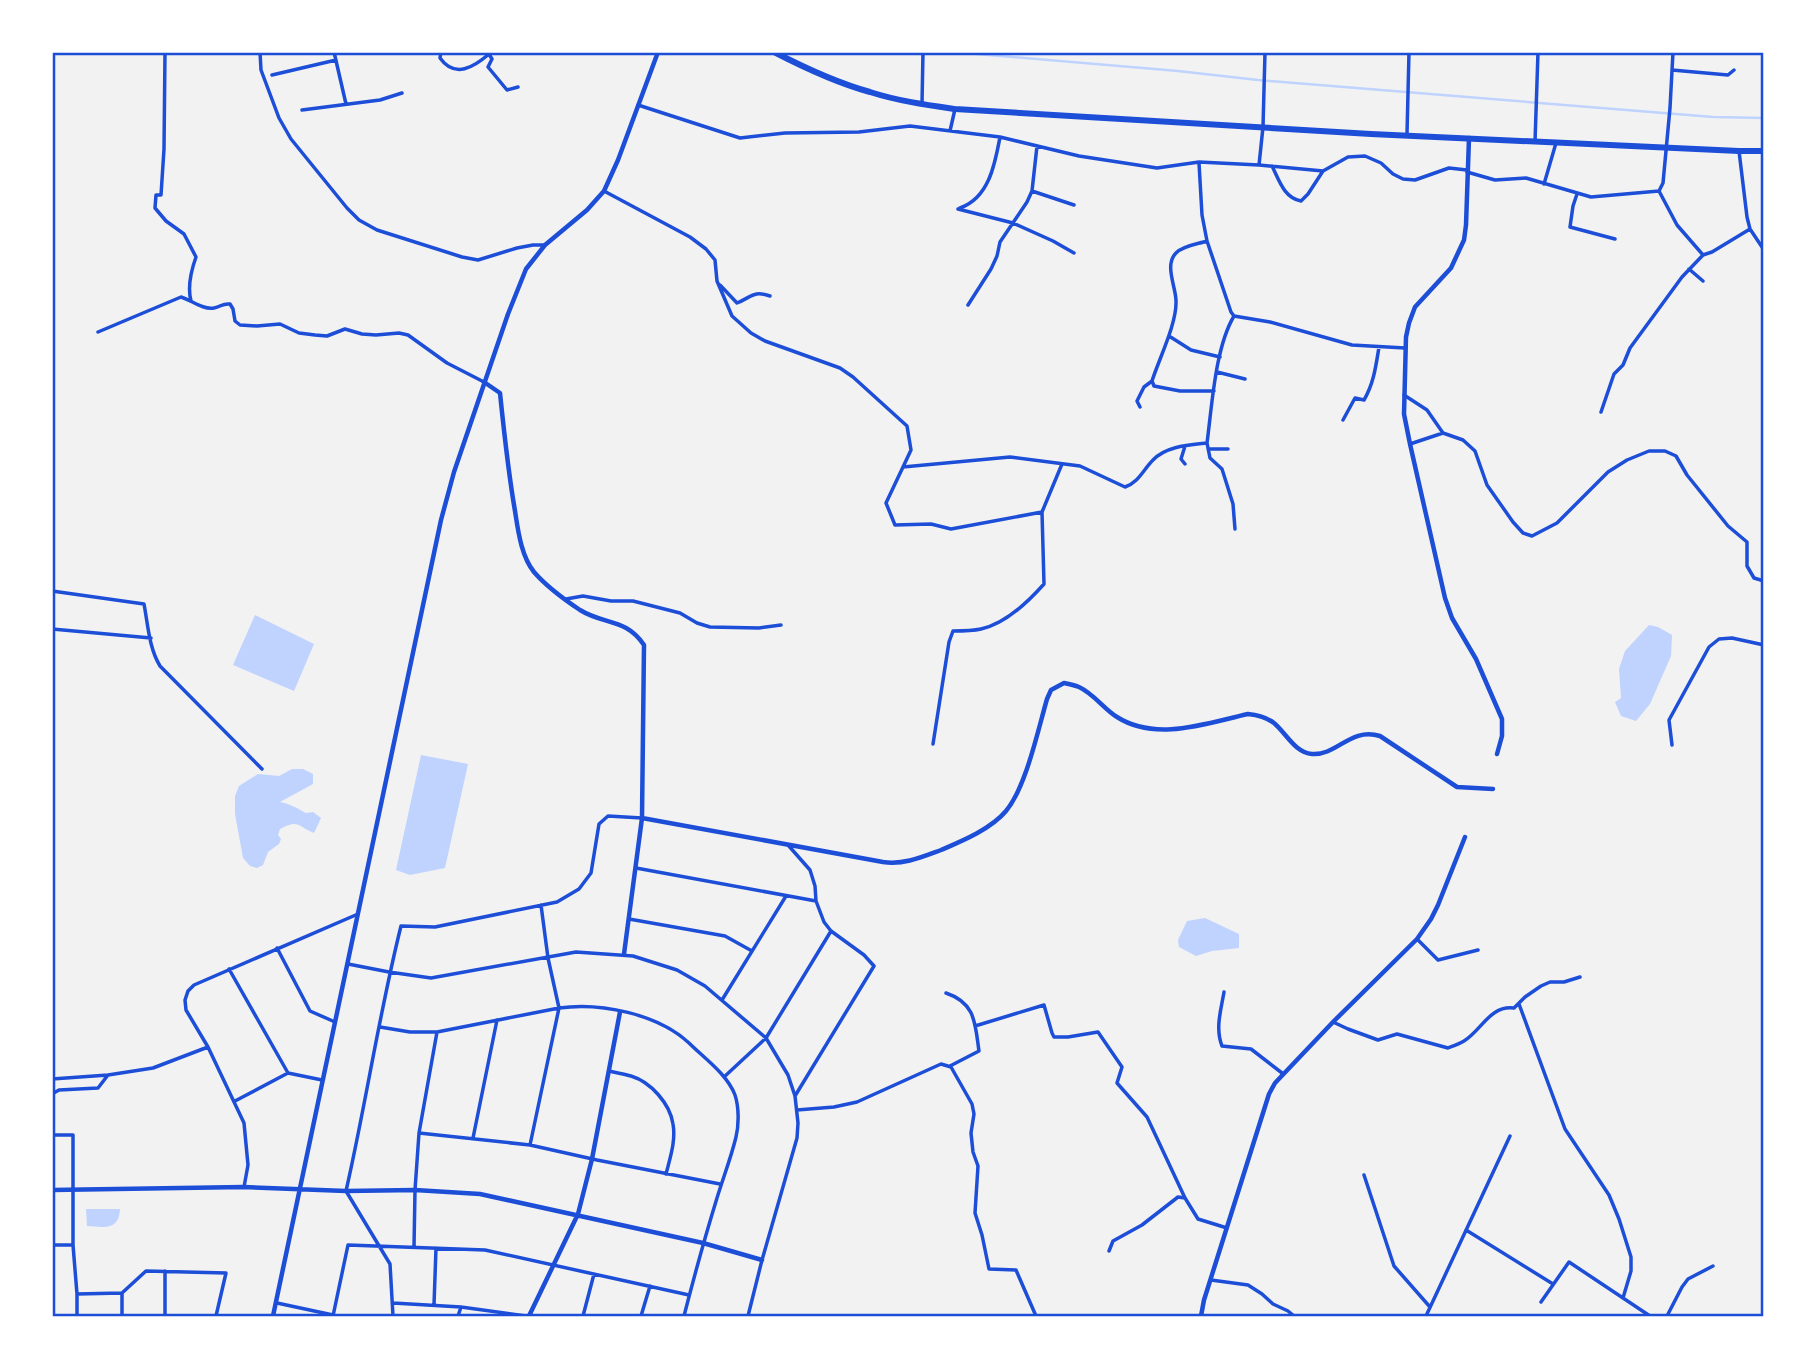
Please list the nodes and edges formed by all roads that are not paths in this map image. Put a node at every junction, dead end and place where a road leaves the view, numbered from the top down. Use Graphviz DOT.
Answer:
graph roads {
  1 [pos="165,52"];
  2 [pos="260,52"];
  3 [pos="334,52"];
  4 [pos="441,52"];
  5 [pos="657,52"];
  6 [pos="774,52"];
  7 [pos="1265,52"];
  8 [pos="1409,52"];
  9 [pos="1538,52"];
  10 [pos="1673,52"];
  11 [pos="923,54"];
  12 [pos="335,60"];
  13 [pos="1672,70"];
  14 [pos="1734,70"];
  15 [pos="272,75"];
  16 [pos="518,87"];
  17 [pos="402,93"];
  18 [pos="346,104"];
  19 [pos="922,104"];
  20 [pos="638,105"];
  21 [pos="955,109"];
  22 [pos="302,110"];
  23 [pos="1263,127"];
  24 [pos="950,131"];
  25 [pos="1407,135"];
  26 [pos="1000,137"];
  27 [pos="1469,138"];
  28 [pos="1535,142"];
  29 [pos="1556,143"];
  30 [pos="1037,146"];
  31 [pos="1665,148"];
  32 [pos="1739,151"];
  33 [pos="1763,151"];
  34 [pos="1199,162"];
  35 [pos="1259,165"];
  36 [pos="1272,166"];
  37 [pos="1323,171"];
  38 [pos="1467,171"];
  39 [pos="1544,184"];
  40 [pos="604,191"];
  41 [pos="1032,191"];
  42 [pos="1660,191"];
  43 [pos="1577,194"];
  44 [pos="1074,205"];
  45 [pos="1013,223"];
  46 [pos="1750,229"];
  47 [pos="1615,239"];
  48 [pos="1207,241"];
  49 [pos="545,245"];
  50 [pos="1763,250"];
  51 [pos="1074,253"];
  52 [pos="1703,255"];
  53 [pos="1689,270"];
  54 [pos="717,281"];
  55 [pos="1703,281"];
  56 [pos="770,296"];
  57 [pos="191,301"];
  58 [pos="968,305"];
  59 [pos="1234,316"];
  60 [pos="98,332"];
  61 [pos="1169,336"];
  62 [pos="1379,347"];
  63 [pos="1405,348"];
  64 [pos="1220,357"];
  65 [pos="1217,372"];
  66 [pos="1245,379"];
  67 [pos="1152,381"];
  68 [pos="484,382"];
  69 [pos="1214,391"];
  70 [pos="1404,395"];
  71 [pos="1140,407"];
  72 [pos="1601,412"];
  73 [pos="1343,421"];
  74 [pos="1443,433"];
  75 [pos="1207,443"];
  76 [pos="1410,444"];
  77 [pos="1185,446"];
  78 [pos="1208,449"];
  79 [pos="1228,449"];
  80 [pos="1062,464"];
  81 [pos="1185,464"];
  82 [pos="903,467"];
  83 [pos="1042,512"];
  84 [pos="1236,529"];
  85 [pos="1763,581"];
  86 [pos="52,591"];
  87 [pos="566,599"];
  88 [pos="781,625"];
  89 [pos="52,629"];
  90 [pos="151,638"];
  91 [pos="1763,645"];
  92 [pos="933,744"];
  93 [pos="1672,745"];
  94 [pos="1497,754"];
  95 [pos="262,769"];
  96 [pos="1493,789"];
  97 [pos="642,818"];
  98 [pos="1465,837"];
  99 [pos="788,845"];
  100 [pos="636,868"];
  101 [pos="786,896"];
  102 [pos="816,901"];
  103 [pos="541,905"];
  104 [pos="358,914"];
  105 [pos="629,919"];
  106 [pos="831,931"];
  107 [pos="1417,939"];
  108 [pos="276,948"];
  109 [pos="1478,950"];
  110 [pos="752,951"];
  111 [pos="624,954"];
  112 [pos="548,958"];
  113 [pos="347,963"];
  114 [pos="229,970"];
  115 [pos="389,972"];
  116 [pos="1580,977"];
  117 [pos="1224,992"];
  118 [pos="946,993"];
  119 [pos="722,1000"];
  120 [pos="1518,1004"];
  121 [pos="559,1008"];
  122 [pos="620,1012"];
  123 [pos="497,1020"];
  124 [pos="1333,1021"];
  125 [pos="335,1022"];
  126 [pos="975,1026"];
  127 [pos="380,1027"];
  128 [pos="437,1032"];
  129 [pos="766,1038"];
  130 [pos="208,1047"];
  131 [pos="950,1066"];
  132 [pos="609,1071"];
  133 [pos="288,1073"];
  134 [pos="1283,1073"];
  135 [pos="108,1075"];
  136 [pos="724,1077"];
  137 [pos="52,1079"];
  138 [pos="322,1080"];
  139 [pos="52,1094"];
  140 [pos="794,1096"];
  141 [pos="235,1101"];
  142 [pos="797,1110"];
  143 [pos="419,1133"];
  144 [pos="52,1135"];
  145 [pos="1510,1136"];
  146 [pos="473,1139"];
  147 [pos="530,1145"];
  148 [pos="592,1159"];
  149 [pos="666,1174"];
  150 [pos="1364,1175"];
  151 [pos="721,1185"];
  152 [pos="244,1187"];
  153 [pos="300,1188"];
  154 [pos="52,1190"];
  155 [pos="74,1190"];
  156 [pos="415,1190"];
  157 [pos="346,1191"];
  158 [pos="1185,1198"];
  159 [pos="578,1214"];
  160 [pos="1227,1228"];
  161 [pos="1466,1230"];
  162 [pos="703,1242"];
  163 [pos="52,1245"];
  164 [pos="73,1245"];
  165 [pos="379,1245"];
  166 [pos="414,1247"];
  167 [pos="436,1248"];
  168 [pos="1109,1251"];
  169 [pos="762,1260"];
  170 [pos="555,1265"];
  171 [pos="1713,1266"];
  172 [pos="165,1271"];
  173 [pos="594,1274"];
  174 [pos="1211,1280"];
  175 [pos="1553,1284"];
  176 [pos="650,1286"];
  177 [pos="122,1293"];
  178 [pos="77,1294"];
  179 [pos="689,1296"];
  180 [pos="1623,1298"];
  181 [pos="1541,1302"];
  182 [pos="276,1303"];
  183 [pos="393,1303"];
  184 [pos="434,1305"];
  185 [pos="461,1307"];
  186 [pos="1430,1307"];
  187 [pos="333,1316"];
  188 [pos="77,1317"];
  189 [pos="122,1317"];
  190 [pos="166,1317"];
  191 [pos="216,1317"];
  192 [pos="274,1317"];
  193 [pos="393,1317"];
  194 [pos="458,1317"];
  195 [pos="528,1317"];
  196 [pos="583,1317"];
  197 [pos="641,1317"];
  198 [pos="684,1317"];
  199 [pos="748,1317"];
  200 [pos="1035,1317"];
  201 [pos="1201,1317"];
  202 [pos="1294,1317"];
  203 [pos="1426,1317"];
  204 [pos="1650,1317"];
  205 [pos="1667,1317"];
  1 -- 57 [label="street"];
  2 -- 49 [label="street"];
  3 -- 12 [label="street"];
  4 -- 16 [label="street"];
  5 -- 20 [label="street"];
  6 -- 19 [label="main road"];
  7 -- 23 [label="street"];
  8 -- 25 [label="street"];
  9 -- 28 [label="street"];
  10 -- 13 [label="street"];
  11 -- 19 [label="street"];
  12 -- 15 [label="street"];
  12 -- 18 [label="street"];
  13 -- 14 [label="street"];
  13 -- 31 [label="street"];
  17 -- 18 [label="street"];
  18 -- 22 [label="street"];
  19 -- 21 [label="main road"];
  20 -- 24 [label="street"];
  20 -- 40 [label="street"];
  21 -- 23 [label="main road"];
  21 -- 24 [label="street"];
  23 -- 25 [label="main road"];
  23 -- 35 [label="street"];
  24 -- 26 [label="street"];
  25 -- 27 [label="main road"];
  26 -- 30 [label="street"];
  26 -- 45 [label="street"];
  27 -- 28 [label="main road"];
  27 -- 38 [label="street"];
  28 -- 29 [label="main road"];
  29 -- 31 [label="main road"];
  29 -- 39 [label="street"];
  30 -- 34 [label="street"];
  30 -- 41 [label="street"];
  31 -- 32 [label="main road"];
  31 -- 42 [label="street"];
  32 -- 33 [label="main road"];
  32 -- 46 [label="street"];
  34 -- 35 [label="street"];
  34 -- 48 [label="street"];
  35 -- 36 [label="street"];
  36 -- 37 [label="street"];
  36 -- 37 [label="street"];
  37 -- 38 [label="street"];
  38 -- 39 [label="street"];
  38 -- 63 [label="street"];
  39 -- 43 [label="street"];
  40 -- 49 [label="street"];
  40 -- 54 [label="street"];
  41 -- 44 [label="street"];
  41 -- 45 [label="street"];
  42 -- 43 [label="street"];
  42 -- 52 [label="street"];
  43 -- 47 [label="street"];
  45 -- 51 [label="street"];
  45 -- 58 [label="street"];
  46 -- 50 [label="street"];
  46 -- 52 [label="street"];
  48 -- 59 [label="street"];
  48 -- 61 [label="street"];
  49 -- 68 [label="street"];
  52 -- 53 [label="street"];
  53 -- 55 [label="street"];
  53 -- 72 [label="street"];
  54 -- 56 [label="street"];
  54 -- 82 [label="street"];
  57 -- 60 [label="street"];
  57 -- 68 [label="street"];
  59 -- 62 [label="street"];
  59 -- 64 [label="street"];
  61 -- 64 [label="street"];
  61 -- 67 [label="street"];
  62 -- 63 [label="street"];
  62 -- 73 [label="street"];
  63 -- 70 [label="street"];
  64 -- 65 [label="street"];
  65 -- 66 [label="street"];
  65 -- 69 [label="street"];
  67 -- 69 [label="street"];
  67 -- 71 [label="street"];
  68 -- 87 [label="street"];
  68 -- 104 [label="street"];
  69 -- 75 [label="street"];
  70 -- 74 [label="street"];
  70 -- 76 [label="street"];
  74 -- 76 [label="street"];
  74 -- 85 [label="street"];
  75 -- 77 [label="street"];
  75 -- 78 [label="street"];
  76 -- 94 [label="street"];
  77 -- 80 [label="street"];
  77 -- 81 [label="street"];
  78 -- 79 [label="street"];
  78 -- 84 [label="street"];
  80 -- 82 [label="street"];
  80 -- 83 [label="street"];
  82 -- 83 [label="street"];
  83 -- 92 [label="street"];
  86 -- 90 [label="street"];
  87 -- 88 [label="street"];
  87 -- 97 [label="street"];
  89 -- 90 [label="street"];
  90 -- 95 [label="street"];
  91 -- 93 [label="street"];
  96 -- 99 [label="street"];
  97 -- 99 [label="street"];
  97 -- 100 [label="street"];
  97 -- 103 [label="street"];
  98 -- 107 [label="street"];
  99 -- 102 [label="street"];
  100 -- 101 [label="street"];
  100 -- 105 [label="street"];
  101 -- 102 [label="street"];
  101 -- 110 [label="street"];
  102 -- 106 [label="street"];
  103 -- 112 [label="street"];
  103 -- 115 [label="street"];
  104 -- 108 [label="street"];
  104 -- 113 [label="street"];
  105 -- 110 [label="street"];
  105 -- 111 [label="street"];
  106 -- 129 [label="street"];
  106 -- 140 [label="street"];
  107 -- 109 [label="street"];
  107 -- 124 [label="street"];
  108 -- 114 [label="street"];
  108 -- 125 [label="street"];
  110 -- 119 [label="street"];
  111 -- 112 [label="street"];
  111 -- 119 [label="street"];
  112 -- 115 [label="street"];
  112 -- 121 [label="street"];
  113 -- 115 [label="street"];
  113 -- 125 [label="street"];
  114 -- 130 [label="street"];
  114 -- 133 [label="street"];
  115 -- 127 [label="street"];
  116 -- 120 [label="street"];
  117 -- 134 [label="street"];
  118 -- 126 [label="street"];
  119 -- 129 [label="street"];
  120 -- 124 [label="street"];
  120 -- 180 [label="street"];
  121 -- 122 [label="street"];
  121 -- 123 [label="street"];
  121 -- 147 [label="street"];
  122 -- 132 [label="street"];
  122 -- 136 [label="street"];
  123 -- 128 [label="street"];
  123 -- 146 [label="street"];
  124 -- 134 [label="street"];
  125 -- 138 [label="street"];
  126 -- 131 [label="street"];
  126 -- 158 [label="street"];
  127 -- 128 [label="street"];
  127 -- 157 [label="street"];
  128 -- 143 [label="street"];
  129 -- 136 [label="street"];
  129 -- 140 [label="street"];
  130 -- 135 [label="street"];
  130 -- 141 [label="street"];
  131 -- 142 [label="street"];
  131 -- 200 [label="street"];
  132 -- 148 [label="street"];
  132 -- 149 [label="street"];
  133 -- 138 [label="street"];
  133 -- 141 [label="street"];
  134 -- 160 [label="street"];
  135 -- 137 [label="street"];
  135 -- 139 [label="street"];
  136 -- 151 [label="street"];
  138 -- 153 [label="street"];
  140 -- 142 [label="street"];
  141 -- 152 [label="street"];
  142 -- 169 [label="street"];
  143 -- 146 [label="street"];
  143 -- 156 [label="street"];
  144 -- 155 [label="street"];
  145 -- 161 [label="street"];
  146 -- 147 [label="street"];
  147 -- 148 [label="street"];
  148 -- 149 [label="street"];
  148 -- 159 [label="street"];
  149 -- 151 [label="street"];
  150 -- 186 [label="street"];
  151 -- 162 [label="street"];
  152 -- 153 [label="street"];
  152 -- 155 [label="street"];
  153 -- 157 [label="street"];
  153 -- 182 [label="street"];
  154 -- 155 [label="street"];
  155 -- 164 [label="street"];
  156 -- 157 [label="street"];
  156 -- 159 [label="street"];
  156 -- 166 [label="street"];
  157 -- 165 [label="street"];
  158 -- 160 [label="street"];
  158 -- 168 [label="street"];
  159 -- 162 [label="street"];
  159 -- 170 [label="street"];
  160 -- 174 [label="street"];
  161 -- 175 [label="street"];
  161 -- 186 [label="street"];
  162 -- 169 [label="street"];
  162 -- 179 [label="street"];
  163 -- 164 [label="street"];
  164 -- 178 [label="street"];
  165 -- 166 [label="street"];
  165 -- 183 [label="street"];
  165 -- 187 [label="street"];
  166 -- 167 [label="street"];
  167 -- 170 [label="street"];
  167 -- 184 [label="street"];
  169 -- 199 [label="street"];
  170 -- 173 [label="street"];
  170 -- 195 [label="street"];
  171 -- 205 [label="street"];
  172 -- 177 [label="street"];
  172 -- 190 [label="street"];
  172 -- 191 [label="street"];
  173 -- 176 [label="street"];
  173 -- 196 [label="street"];
  174 -- 201 [label="street"];
  174 -- 202 [label="street"];
  175 -- 180 [label="street"];
  175 -- 181 [label="street"];
  176 -- 179 [label="street"];
  176 -- 197 [label="street"];
  177 -- 178 [label="street"];
  177 -- 189 [label="street"];
  178 -- 188 [label="street"];
  179 -- 198 [label="street"];
  180 -- 204 [label="street"];
  182 -- 187 [label="street"];
  182 -- 192 [label="street"];
  183 -- 184 [label="street"];
  183 -- 193 [label="street"];
  184 -- 185 [label="street"];
  185 -- 194 [label="street"];
  185 -- 195 [label="street"];
  186 -- 203 [label="street"];
}
